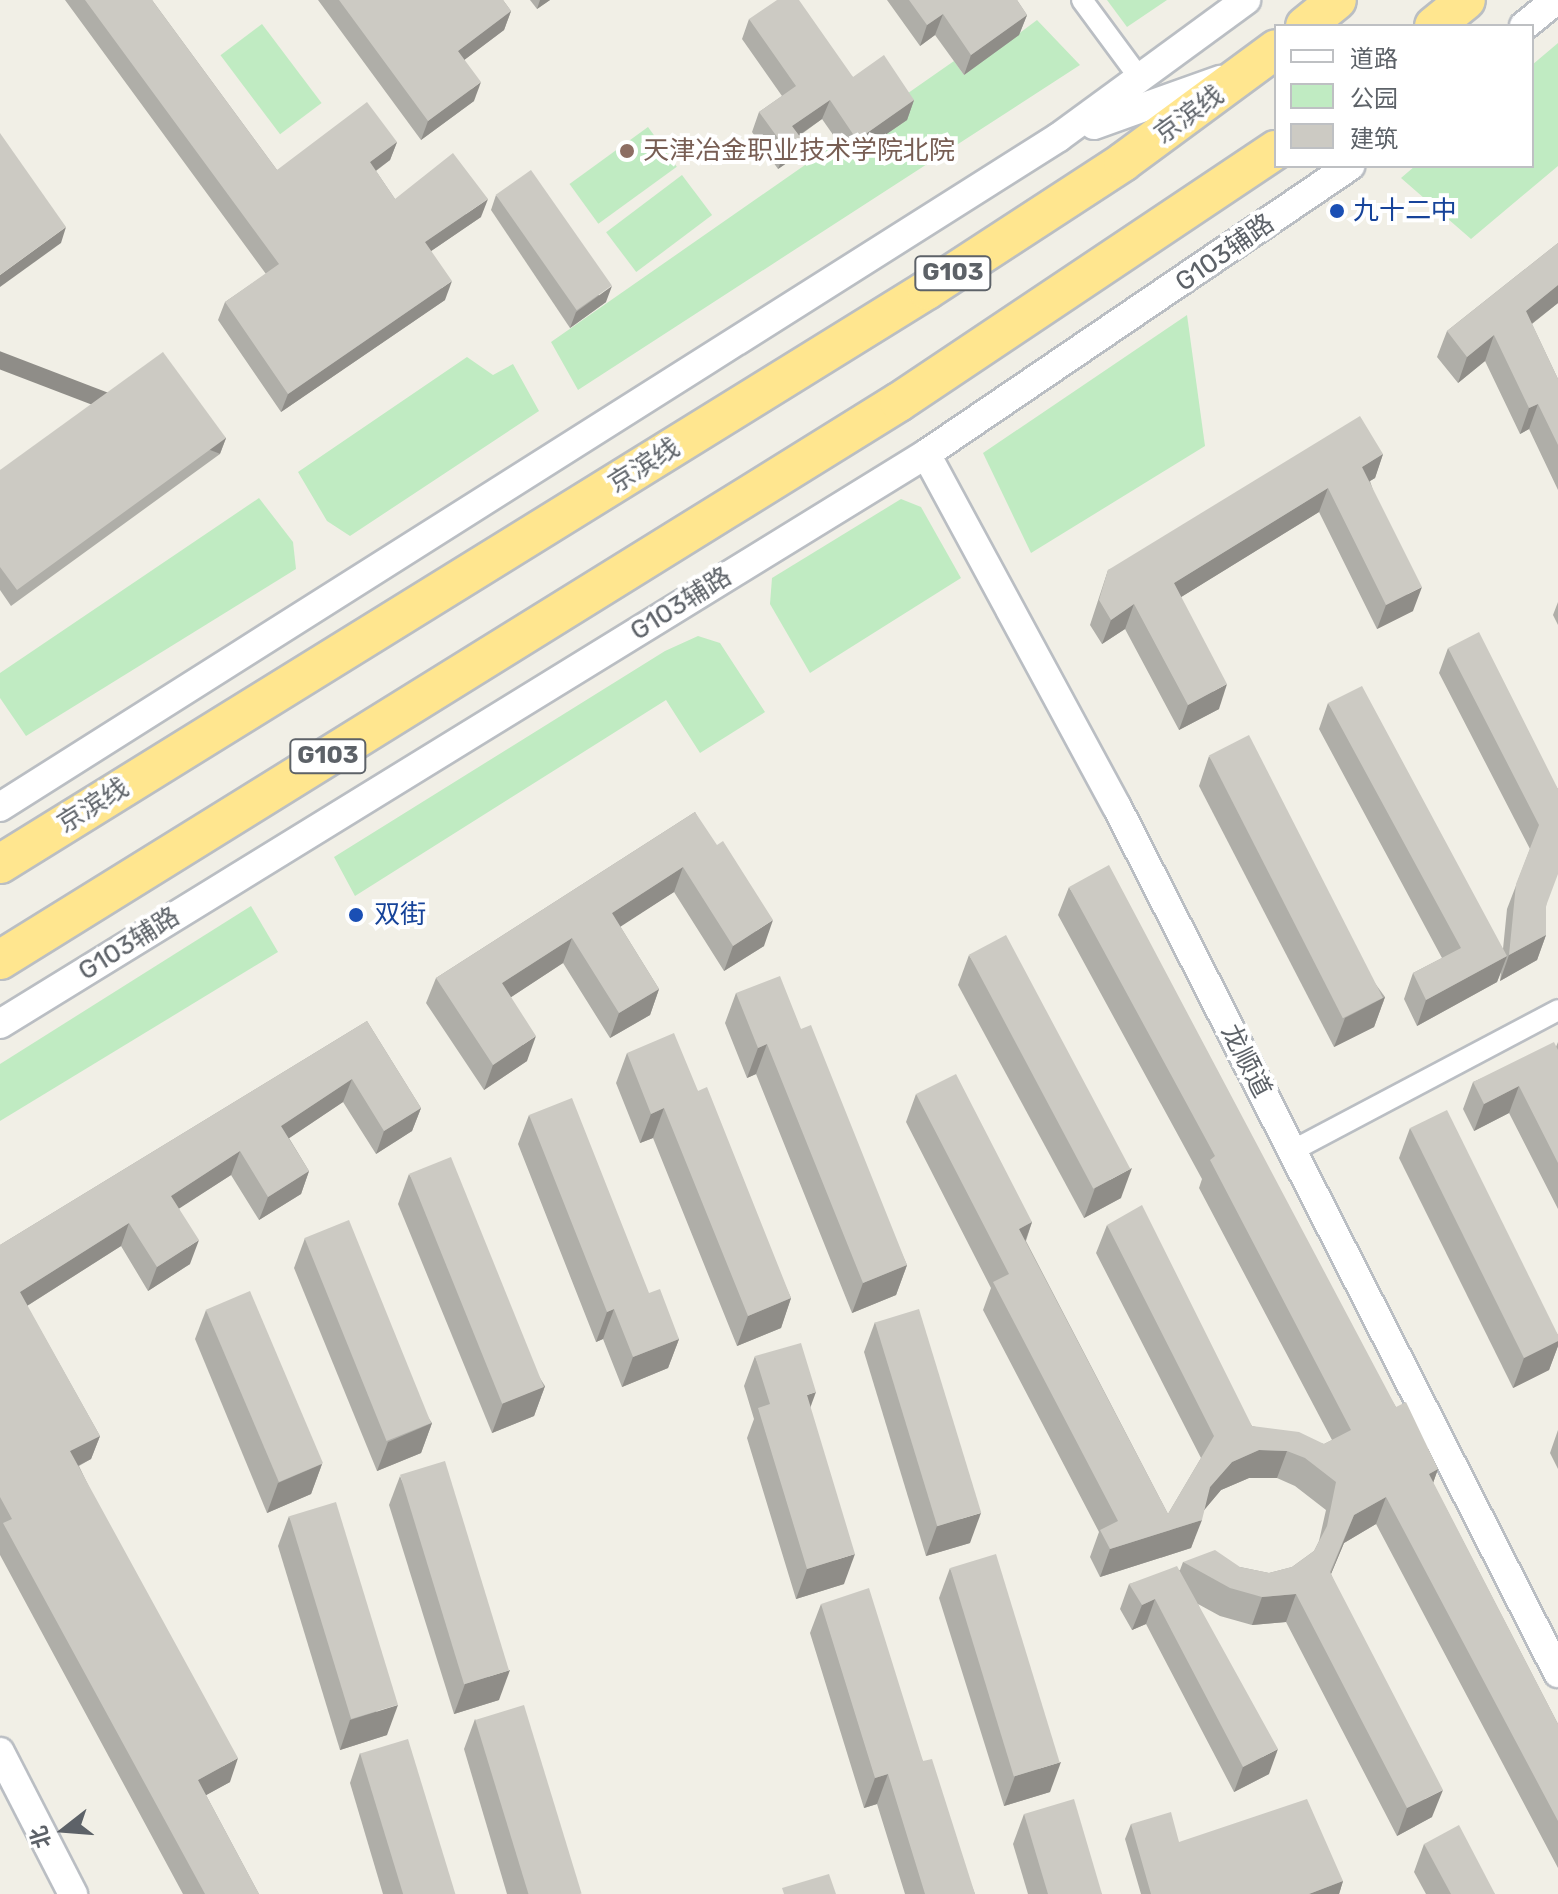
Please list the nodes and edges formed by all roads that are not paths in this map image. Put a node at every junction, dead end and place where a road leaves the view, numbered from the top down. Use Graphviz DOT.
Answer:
graph roads {
  1 [pos="1082,0"];
  2 [pos="1246,0"];
  3 [pos="1337,0"];
  4 [pos="1466,0"];
  5 [pos="1556,0"];
  6 [pos="1307,24"];
  7 [pos="1436,24"];
  8 [pos="1526,24"];
  9 [pos="1264,59"];
  10 [pos="1141,80"];
  11 [pos="1059,137"];
  12 [pos="1274,151"];
  13 [pos="1347,168"];
  14 [pos="926,454"];
  15 [pos="0,807"];
  16 [pos="0,864"];
  17 [pos="0,960"];
  18 [pos="1558,1010"];
  19 [pos="0,1024"];
  20 [pos="1292,1151"];
  21 [pos="1558,1673"];
  22 [pos="0,1752"];
  23 [pos="73,1894"];
  1 -- 10 [label="street"];
  2 -- 10 [label="street"];
  3 -- 6 [label="highway"];
  4 -- 7 [label="highway"];
  5 -- 8 [label="street"];
  9 -- 11 [label="street"];
  9 -- 16 [label="highway, 京滨线 / G103"];
  10 -- 11 [label="street"];
  11 -- 15 [label="street"];
  12 -- 17 [label="highway, G103"];
  13 -- 14 [label="street, G103辅路"];
  14 -- 19 [label="street, G103辅路"];
  14 -- 20 [label="street, 龙顺道"];
  18 -- 20 [label="street"];
  20 -- 21 [label="street, 龙顺道"];
  22 -- 23 [label="street"];
}
